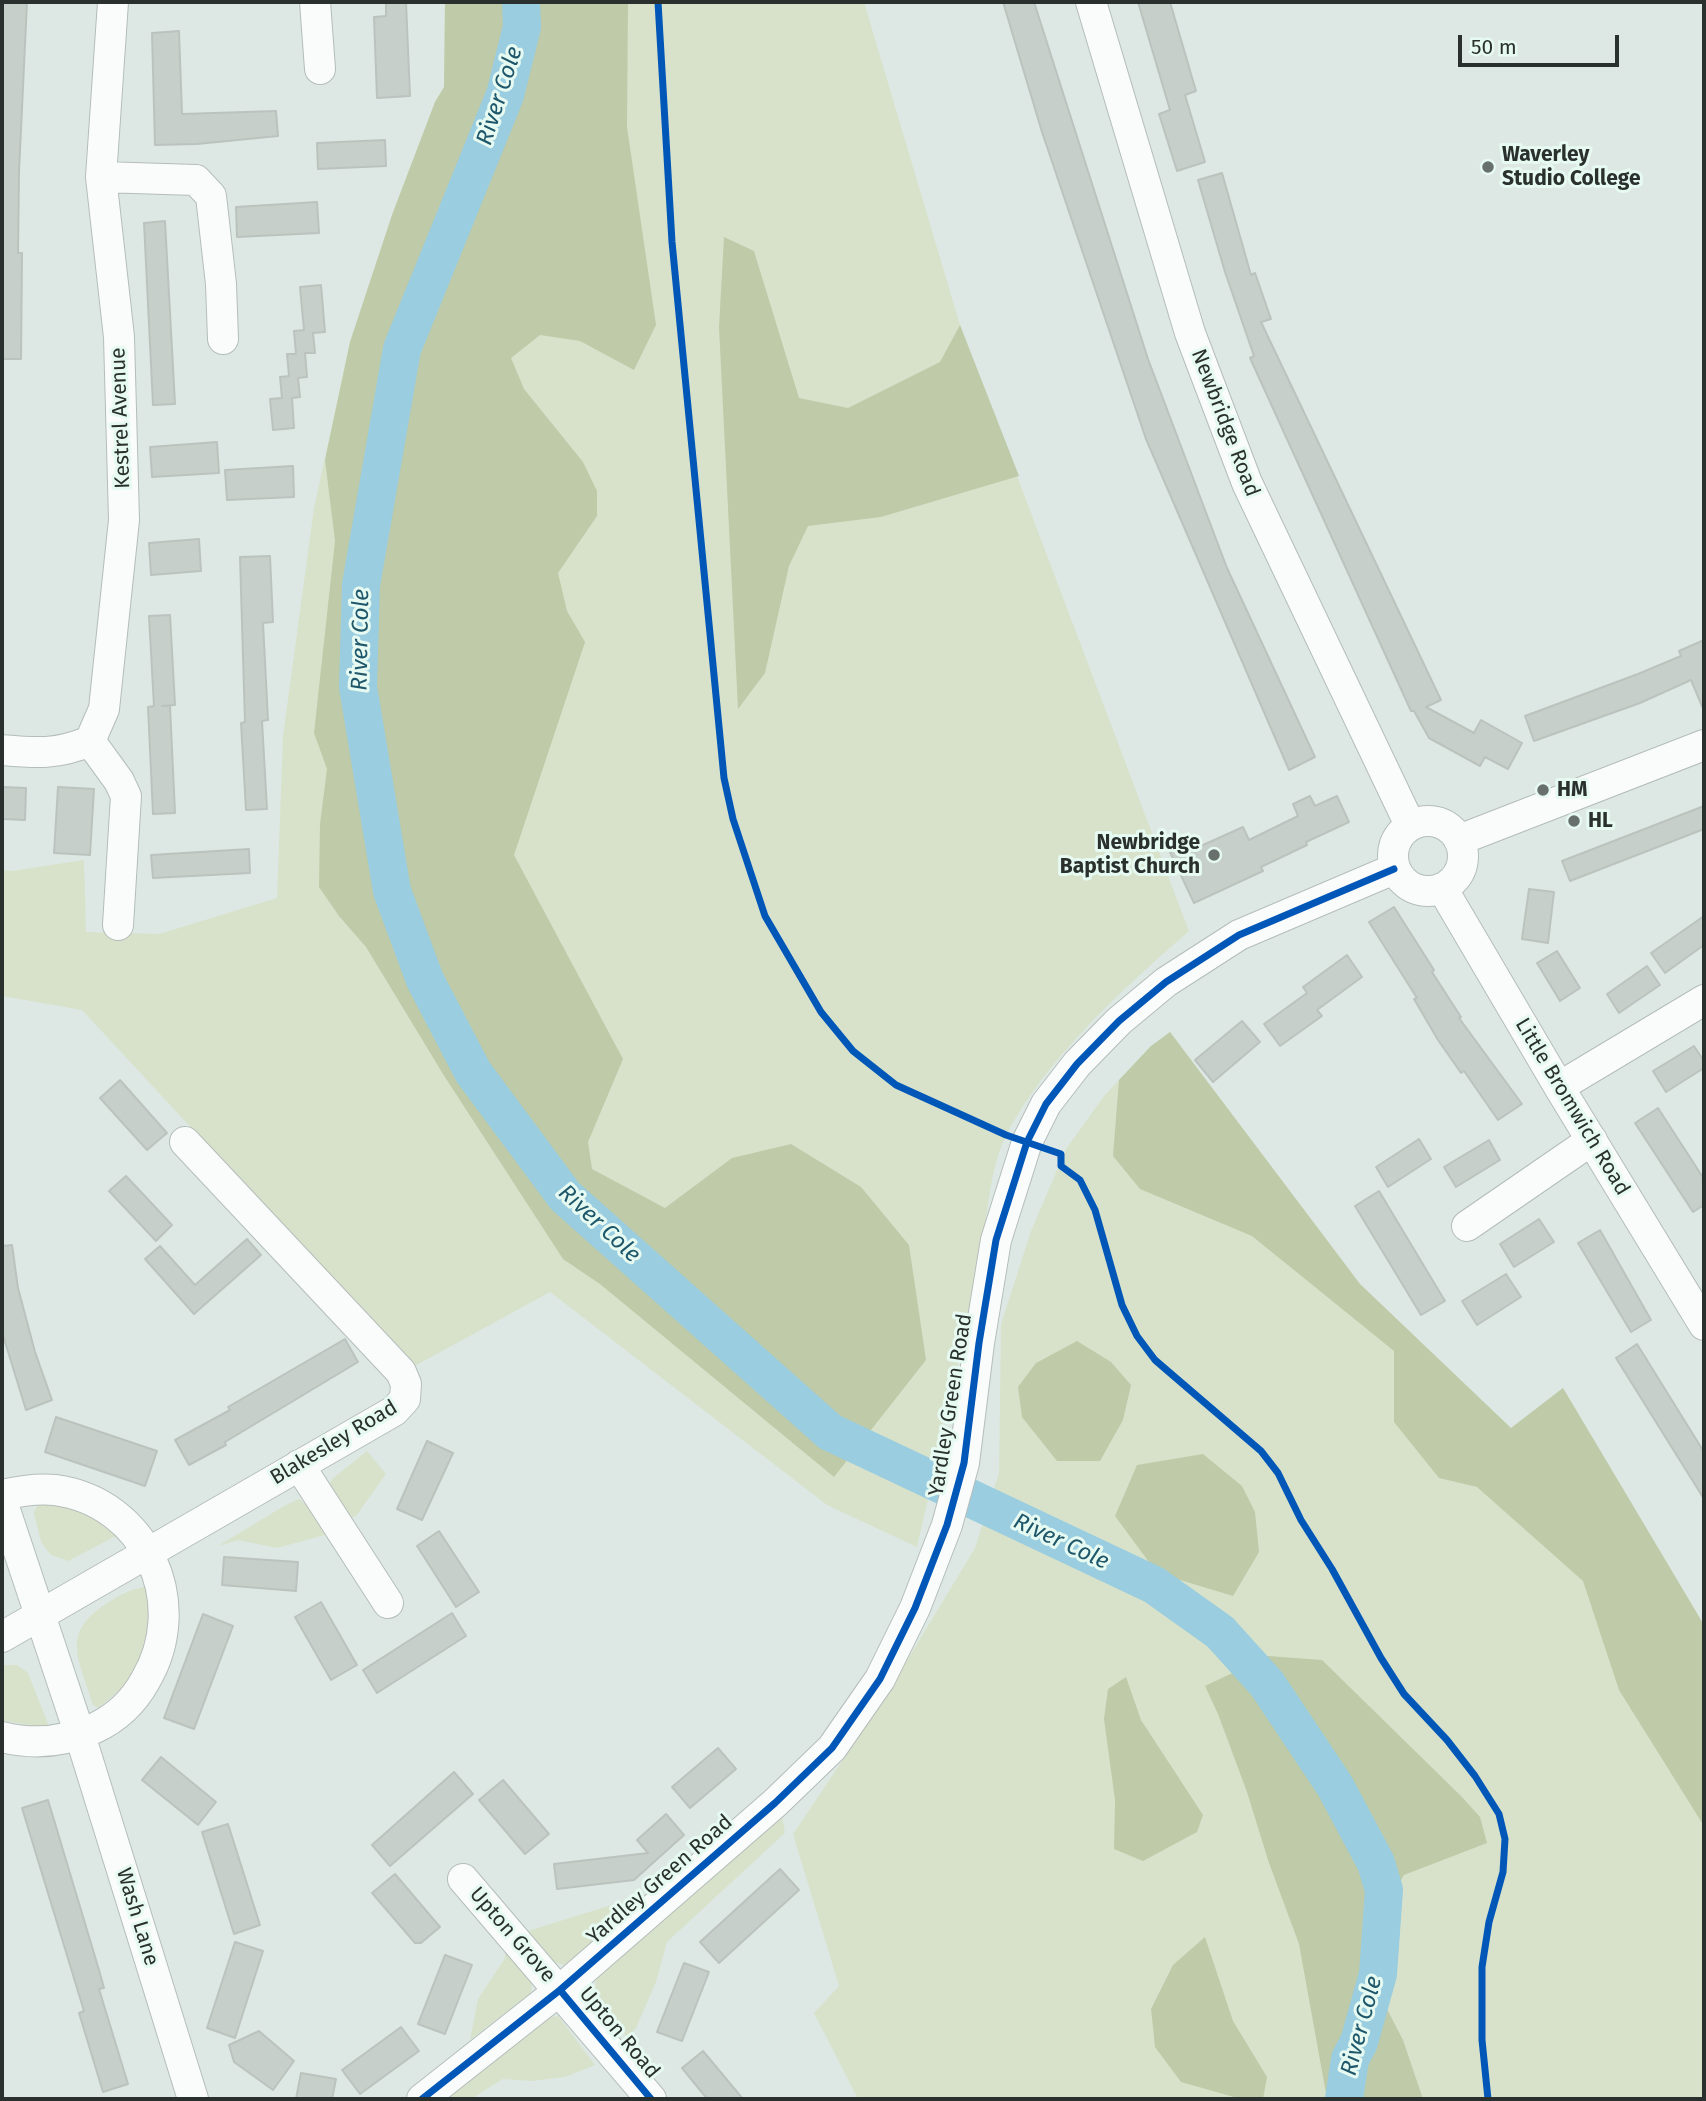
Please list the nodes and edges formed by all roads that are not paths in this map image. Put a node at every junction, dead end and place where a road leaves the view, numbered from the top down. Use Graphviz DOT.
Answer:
graph roads {
  1 [pos="113,2"];
  2 [pos="315,2"];
  3 [pos="1091,2"];
  4 [pos="320,69"];
  5 [pos="101,177"];
  6 [pos="223,339"];
  7 [pos="90,741"];
  8 [pos="1704,745"];
  9 [pos="2,750"];
  10 [pos="1410,825"];
  11 [pos="1459,839"];
  12 [pos="1394,869"];
  13 [pos="1442,888"];
  14 [pos="118,925"];
  15 [pos="1704,1000"];
  16 [pos="1559,1087"];
  17 [pos="1592,1140"];
  18 [pos="185,1142"];
  19 [pos="1467,1226"];
  20 [pos="1699,1306"];
  21 [pos="299,1465"];
  22 [pos="2,1495"];
  23 [pos="2,1501"];
  24 [pos="148,1552"];
  25 [pos="388,1603"];
  26 [pos="40,1613"];
  27 [pos="2,1637"];
  28 [pos="80,1735"];
  29 [pos="2,1737"];
  30 [pos="463,1879"];
  31 [pos="560,1990"];
  32 [pos="193,2099"];
  33 [pos="422,2099"];
  34 [pos="651,2099"];
  1 -- 5 [label="street, Kestrel Avenue"];
  2 -- 4 [label="street"];
  3 -- 10 [label="street, Newbridge Road"];
  5 -- 6 [label="street"];
  5 -- 7 [label="street, Kestrel Avenue"];
  7 -- 9 [label="street"];
  7 -- 14 [label="street"];
  8 -- 11 [label="street"];
  10 -- 11 [label="street"];
  10 -- 12 [label="street"];
  11 -- 13 [label="street"];
  12 -- 13 [label="street"];
  12 -- 31 [label="street, Yardley Green Road"];
  13 -- 16 [label="street, Little Bromwich Road"];
  15 -- 16 [label="street"];
  16 -- 17 [label="street, Little Bromwich Road"];
  17 -- 19 [label="street"];
  17 -- 20 [label="street, Little Bromwich Road"];
  18 -- 21 [label="street, Blakesley Road"];
  21 -- 24 [label="street, Blakesley Road"];
  21 -- 25 [label="street"];
  22 -- 24 [label="street"];
  23 -- 26 [label="street, Wash Lane"];
  24 -- 26 [label="street, Blakesley Road"];
  24 -- 28 [label="street"];
  26 -- 27 [label="street, Blakesley Road"];
  26 -- 28 [label="street, Wash Lane"];
  28 -- 29 [label="street"];
  28 -- 32 [label="street, Wash Lane"];
  30 -- 31 [label="street, Upton Grove"];
  31 -- 33 [label="street, Yardley Green Road"];
  31 -- 34 [label="street, Upton Road"];
}
